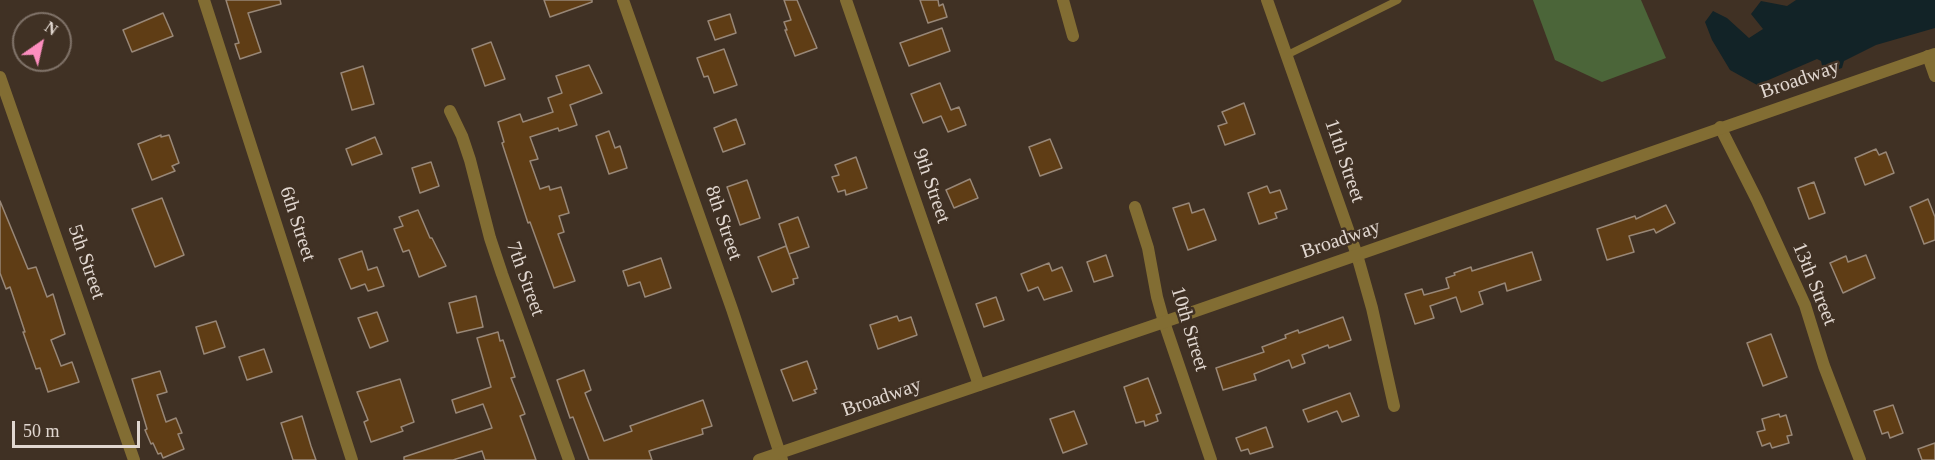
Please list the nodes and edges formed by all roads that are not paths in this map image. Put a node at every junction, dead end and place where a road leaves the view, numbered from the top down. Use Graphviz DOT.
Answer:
graph roads {
  1 [pos="204,0"];
  2 [pos="623,0"];
  3 [pos="846,0"];
  4 [pos="1064,0"];
  5 [pos="1267,0"];
  6 [pos="1398,0"];
  7 [pos="1073,36"];
  8 [pos="1287,55"];
  9 [pos="1931,55"];
  10 [pos="1935,76"];
  11 [pos="0,77"];
  12 [pos="450,111"];
  13 [pos="1720,127"];
  14 [pos="1135,207"];
  15 [pos="1357,255"];
  16 [pos="1164,322"];
  17 [pos="979,385"];
  18 [pos="1394,406"];
  19 [pos="781,456"];
  20 [pos="135,460"];
  21 [pos="352,460"];
  22 [pos="569,460"];
  23 [pos="759,460"];
  24 [pos="1211,460"];
  25 [pos="1860,460"];
  1 -- 21 [label="street, 6th Street"];
  2 -- 19 [label="street, 8th Street"];
  3 -- 17 [label="street, 9th Street"];
  4 -- 7 [label="street"];
  5 -- 8 [label="street, 11th Street"];
  6 -- 8 [label="lane"];
  8 -- 15 [label="street, 11th Street"];
  9 -- 10 [label="street"];
  9 -- 13 [label="street, Broadway"];
  11 -- 20 [label="street, 5th Street"];
  12 -- 22 [label="street, 7th Street"];
  13 -- 15 [label="street, Broadway"];
  13 -- 25 [label="street, 13th Street"];
  14 -- 16 [label="street, 10th Street"];
  15 -- 16 [label="street, Broadway"];
  15 -- 18 [label="street, 11th Street"];
  16 -- 17 [label="street, Broadway"];
  16 -- 24 [label="street, 10th Street"];
  17 -- 19 [label="street, Broadway"];
  19 -- 23 [label="street, Broadway"];
}
